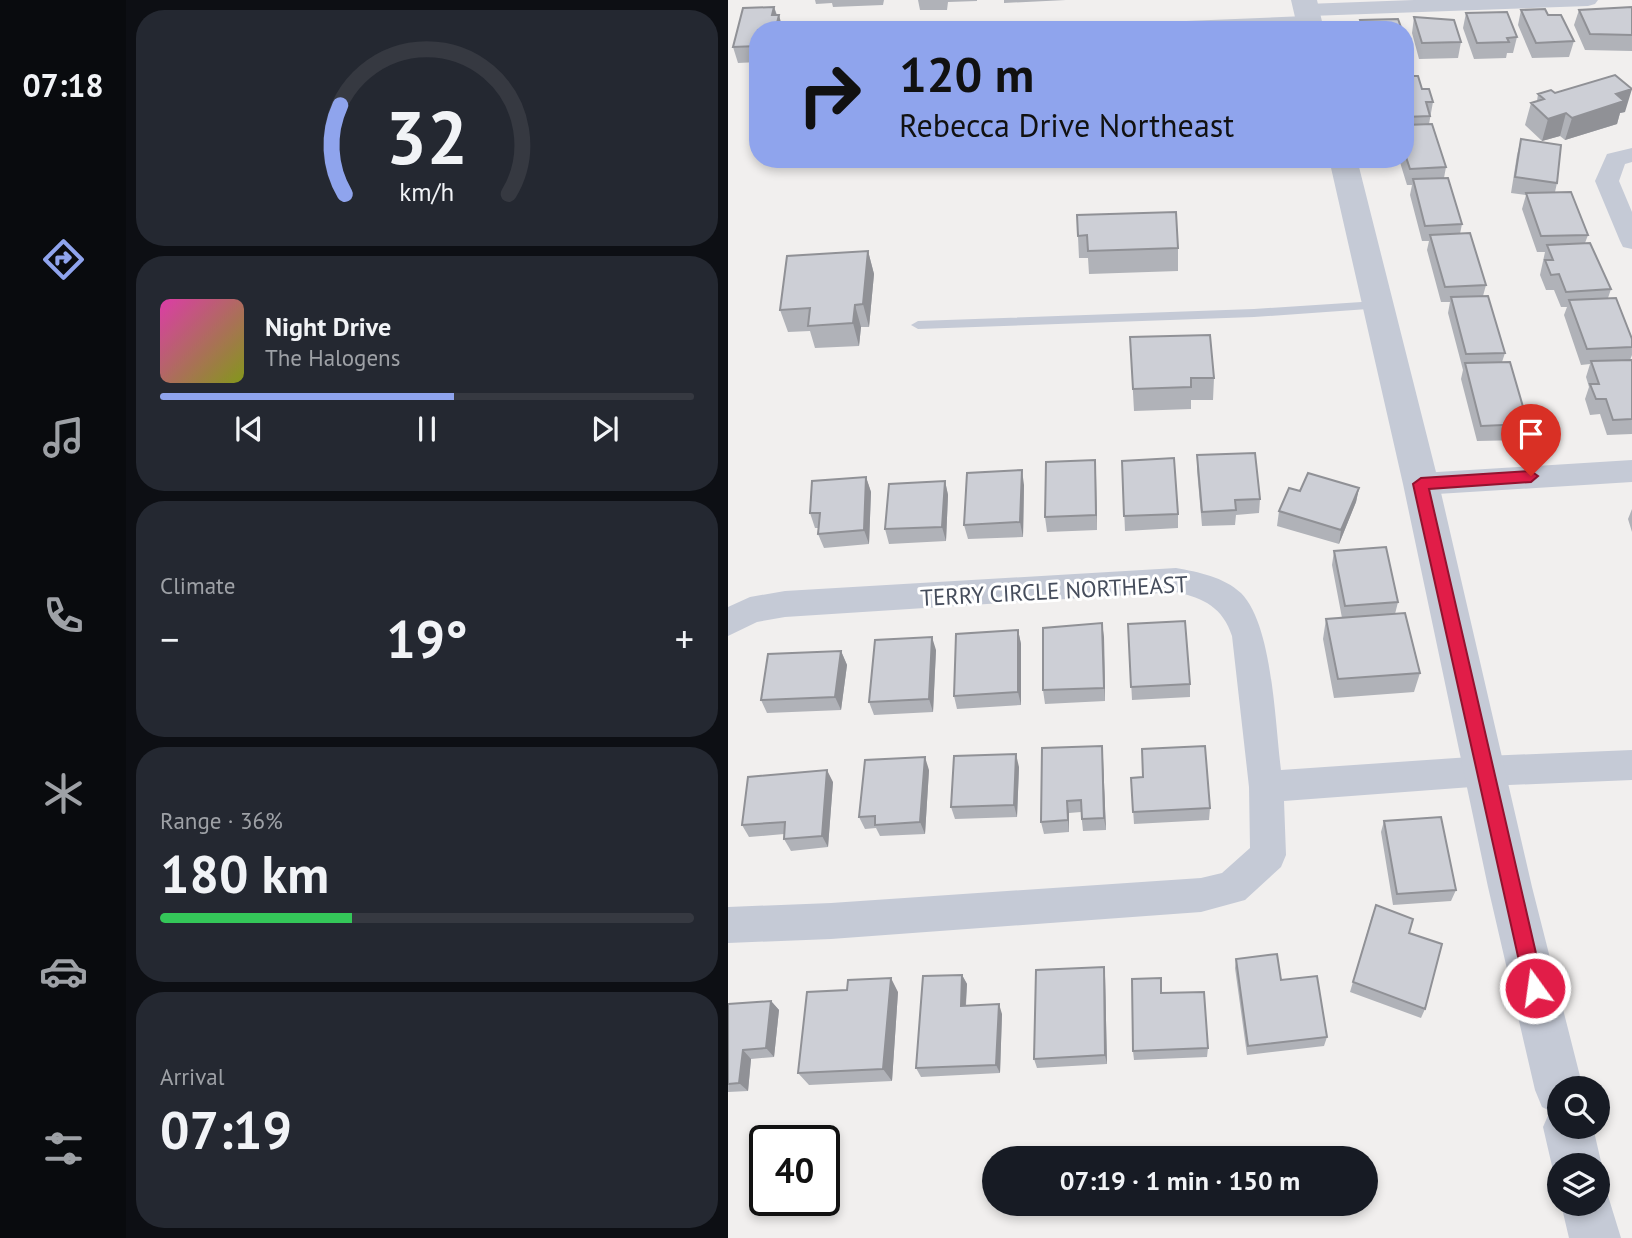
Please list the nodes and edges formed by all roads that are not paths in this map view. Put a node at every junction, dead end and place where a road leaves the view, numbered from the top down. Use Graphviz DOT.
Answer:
graph roads {
  1 [pos="1588,0"];
  2 [pos="1308,15"];
  3 [pos="1230,21"];
  4 [pos="1632,155"];
  5 [pos="1344,168"];
  6 [pos="1632,241"];
  7 [pos="1377,305"];
  8 [pos="918,326"];
  9 [pos="1632,471"];
  10 [pos="1421,484"];
  11 [pos="728,623"];
  12 [pos="1632,765"];
  13 [pos="1485,771"];
  14 [pos="1266,787"];
  15 [pos="728,925"];
  16 [pos="1556,1076"];
  17 [pos="1590,1216"];
  18 [pos="1595,1238"];
  1 -- 2 [label="street"];
  2 -- 3 [label="street"];
  4 -- 6 [label="street"];
  5 -- 7 [label="street"];
  7 -- 8 [label="lane"];
  7 -- 10 [label="street"];
  9 -- 10 [label="street"];
  10 -- 13 [label="street"];
  11 -- 14 [label="street, TERRY CIRCLE NORTHEAST"];
  12 -- 13 [label="street"];
  13 -- 14 [label="street"];
  13 -- 16 [label="street"];
  14 -- 15 [label="street, TERRY CIRCLE NORTHEAST"];
  17 -- 18 [label="street"];
}
